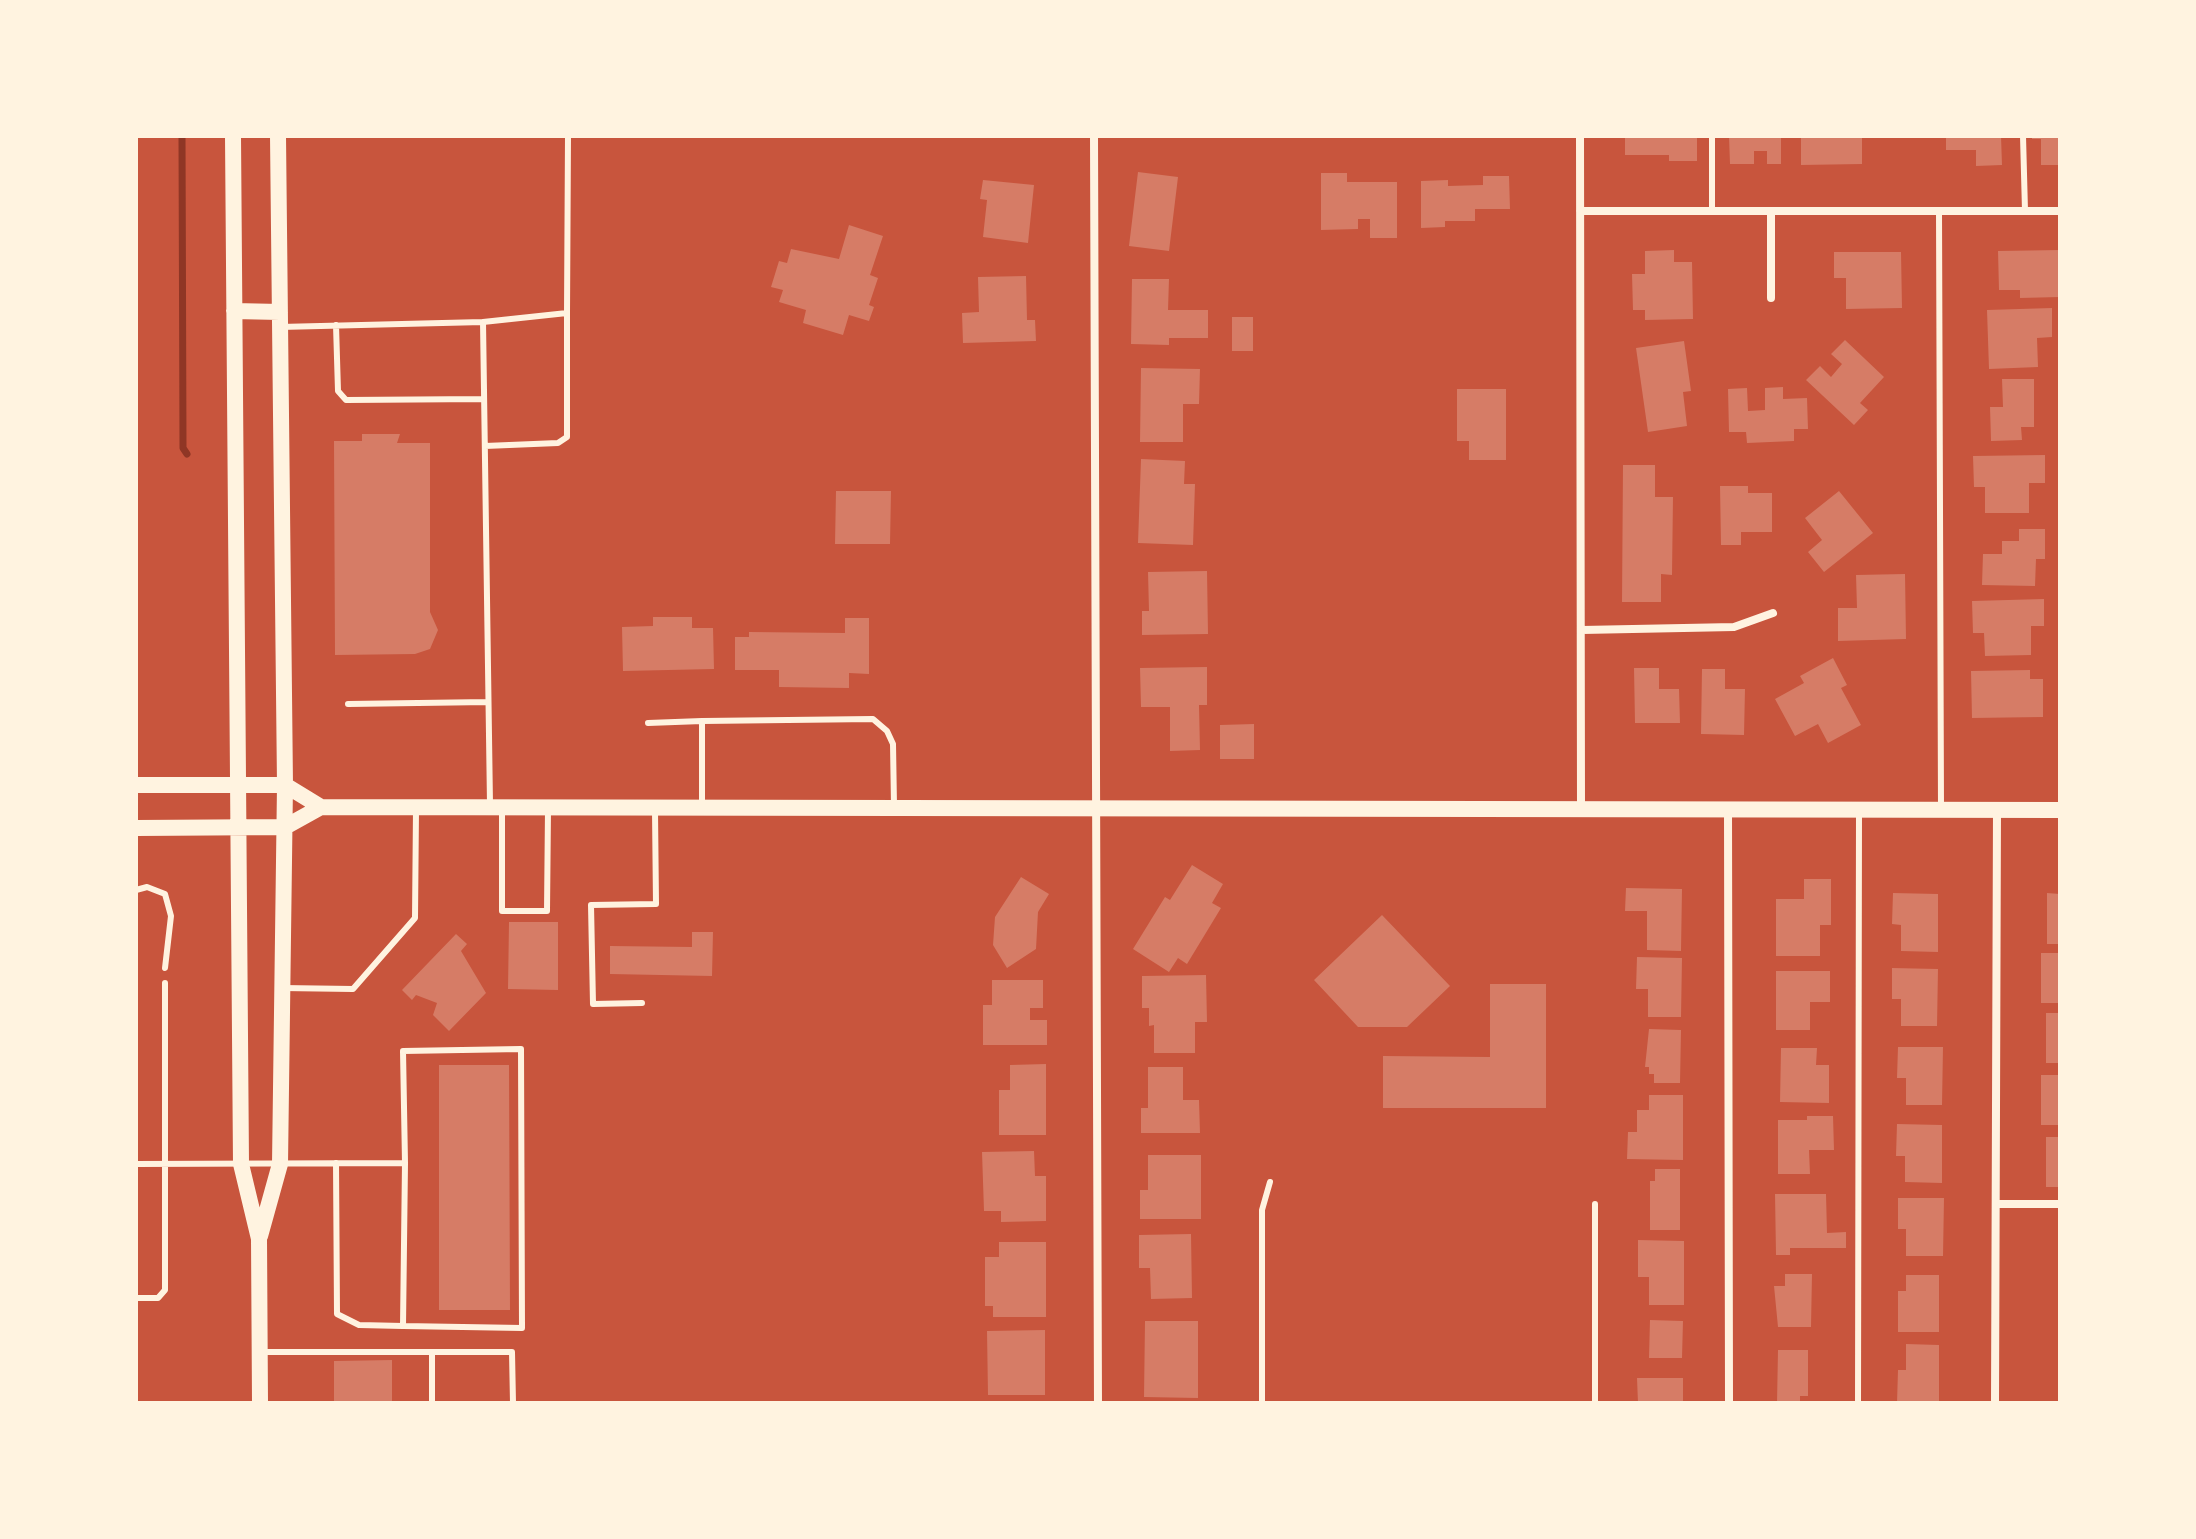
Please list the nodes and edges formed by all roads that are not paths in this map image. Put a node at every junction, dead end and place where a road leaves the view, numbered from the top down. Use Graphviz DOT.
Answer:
graph roads {
  1 [pos="233,136"];
  2 [pos="278,136"];
  3 [pos="568,136"];
  4 [pos="1094,136"];
  5 [pos="1580,136"];
  6 [pos="1712,136"];
  7 [pos="2023,136"];
  8 [pos="1580,211"];
  9 [pos="1712,211"];
  10 [pos="1771,211"];
  11 [pos="1939,211"];
  12 [pos="2025,211"];
  13 [pos="2060,211"];
  14 [pos="1771,298"];
  15 [pos="234,311"];
  16 [pos="567,313"];
  17 [pos="280,320"];
  18 [pos="483,322"];
  19 [pos="336,325"];
  20 [pos="484,399"];
  21 [pos="485,446"];
  22 [pos="1773,613"];
  23 [pos="1582,630"];
  24 [pos="488,702"];
  25 [pos="348,704"];
  26 [pos="702,721"];
  27 [pos="648,723"];
  28 [pos="238,784"];
  29 [pos="136,785"];
  30 [pos="285,785"];
  31 [pos="321,807"];
  32 [pos="416,807"];
  33 [pos="496,807"];
  34 [pos="548,807"];
  35 [pos="655,807"];
  36 [pos="702,808"];
  37 [pos="894,808"];
  38 [pos="1581,808"];
  39 [pos="1728,808"];
  40 [pos="1095,809"];
  41 [pos="1859,809"];
  42 [pos="1941,809"];
  43 [pos="1997,810"];
  44 [pos="2060,810"];
  45 [pos="285,827"];
  46 [pos="136,828"];
  47 [pos="238,828"];
  48 [pos="136,890"];
  49 [pos="165,968"];
  50 [pos="165,983"];
  51 [pos="282,988"];
  52 [pos="642,1003"];
  53 [pos="336,1163"];
  54 [pos="405,1163"];
  55 [pos="136,1164"];
  56 [pos="165,1164"];
  57 [pos="241,1164"];
  58 [pos="280,1164"];
  59 [pos="1270,1182"];
  60 [pos="1595,1204"];
  61 [pos="1996,1204"];
  62 [pos="2060,1204"];
  63 [pos="259,1239"];
  64 [pos="136,1298"];
  65 [pos="403,1326"];
  66 [pos="260,1352"];
  67 [pos="432,1352"];
  68 [pos="260,1403"];
  69 [pos="432,1403"];
  70 [pos="513,1403"];
  71 [pos="1098,1403"];
  72 [pos="1262,1403"];
  73 [pos="1595,1403"];
  74 [pos="1729,1403"];
  75 [pos="1858,1403"];
  76 [pos="1995,1403"];
  1 -- 15 [label="main road"];
  2 -- 17 [label="main road"];
  3 -- 16 [label="lane"];
  4 -- 40 [label="street"];
  5 -- 8 [label="street"];
  6 -- 9 [label="lane"];
  7 -- 12 [label="lane"];
  8 -- 9 [label="street"];
  8 -- 23 [label="street"];
  9 -- 10 [label="street"];
  10 -- 11 [label="street"];
  10 -- 14 [label="street"];
  11 -- 12 [label="street"];
  11 -- 42 [label="lane"];
  12 -- 13 [label="street"];
  15 -- 17 [label="main road"];
  15 -- 28 [label="main road"];
  16 -- 18 [label="lane"];
  16 -- 21 [label="lane"];
  17 -- 19 [label="lane"];
  17 -- 30 [label="main road"];
  18 -- 19 [label="lane"];
  18 -- 20 [label="lane"];
  19 -- 20 [label="lane"];
  20 -- 21 [label="lane"];
  21 -- 24 [label="lane"];
  22 -- 23 [label="street"];
  23 -- 38 [label="street"];
  24 -- 25 [label="lane"];
  24 -- 33 [label="lane"];
  26 -- 27 [label="lane"];
  26 -- 36 [label="lane"];
  26 -- 37 [label="lane"];
  28 -- 29 [label="main road"];
  28 -- 30 [label="main road"];
  28 -- 47 [label="main road"];
  30 -- 31 [label="main road"];
  30 -- 45 [label="main road"];
  31 -- 32 [label="main road"];
  31 -- 45 [label="main road"];
  32 -- 33 [label="main road"];
  32 -- 51 [label="lane"];
  33 -- 34 [label="main road"];
  33 -- 34 [label="lane"];
  34 -- 35 [label="main road"];
  35 -- 36 [label="main road"];
  35 -- 52 [label="lane"];
  36 -- 37 [label="main road"];
  37 -- 40 [label="main road"];
  38 -- 39 [label="main road"];
  38 -- 40 [label="main road"];
  39 -- 41 [label="main road"];
  39 -- 74 [label="street"];
  40 -- 71 [label="street"];
  41 -- 42 [label="main road"];
  41 -- 75 [label="lane"];
  42 -- 43 [label="main road"];
  43 -- 44 [label="main road"];
  43 -- 61 [label="street"];
  45 -- 47 [label="main road"];
  45 -- 51 [label="main road"];
  46 -- 47 [label="main road"];
  47 -- 57 [label="main road"];
  48 -- 49 [label="lane"];
  50 -- 56 [label="lane"];
  51 -- 58 [label="main road"];
  53 -- 54 [label="lane"];
  53 -- 58 [label="lane"];
  53 -- 65 [label="lane"];
  54 -- 65 [label="lane"];
  54 -- 65 [label="lane"];
  55 -- 56 [label="lane"];
  56 -- 57 [label="lane"];
  56 -- 64 [label="lane"];
  57 -- 58 [label="lane"];
  57 -- 63 [label="main road"];
  58 -- 63 [label="main road"];
  59 -- 72 [label="lane"];
  60 -- 73 [label="lane"];
  61 -- 62 [label="street"];
  61 -- 76 [label="street"];
  63 -- 66 [label="main road"];
  66 -- 67 [label="lane"];
  66 -- 68 [label="main road"];
  67 -- 69 [label="lane"];
  67 -- 70 [label="lane"];
}
